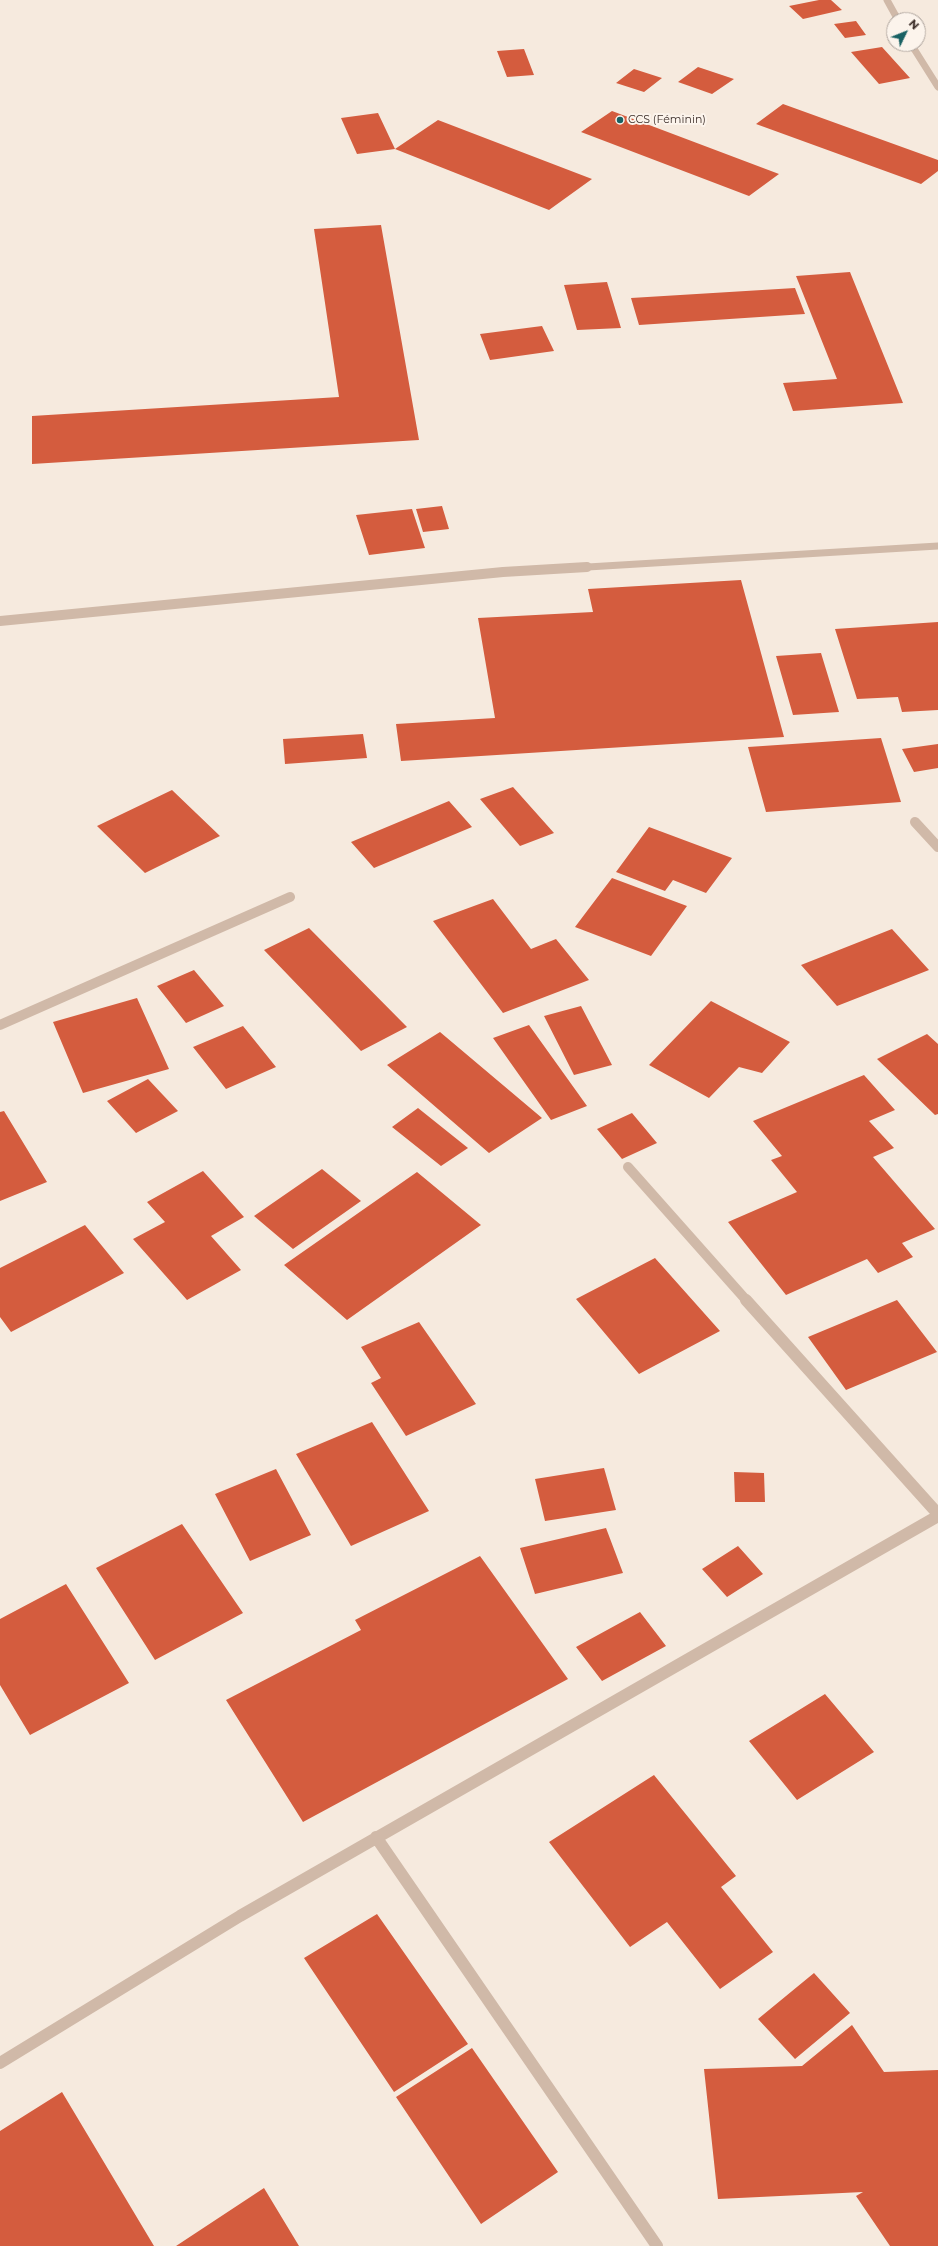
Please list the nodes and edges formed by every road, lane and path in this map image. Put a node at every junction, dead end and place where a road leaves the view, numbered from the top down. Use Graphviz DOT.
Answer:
graph roads {
  1 [pos="888,0"];
  2 [pos="894,12"];
  3 [pos="916,52"];
  4 [pos="938,87"];
  5 [pos="938,546"];
  6 [pos="0,621"];
  7 [pos="915,822"];
  8 [pos="938,846"];
  9 [pos="290,897"];
  10 [pos="0,1025"];
  11 [pos="628,1167"];
  12 [pos="938,1515"];
  13 [pos="376,1837"];
  14 [pos="0,2063"];
  15 [pos="657,2246"];
  1 -- 2 [label="street"];
  3 -- 4 [label="street"];
  5 -- 6 [label="street"];
  7 -- 8 [label="street"];
  9 -- 10 [label="street"];
  11 -- 12 [label="street"];
  12 -- 13 [label="street"];
  13 -- 14 [label="street"];
  13 -- 15 [label="street"];
}
